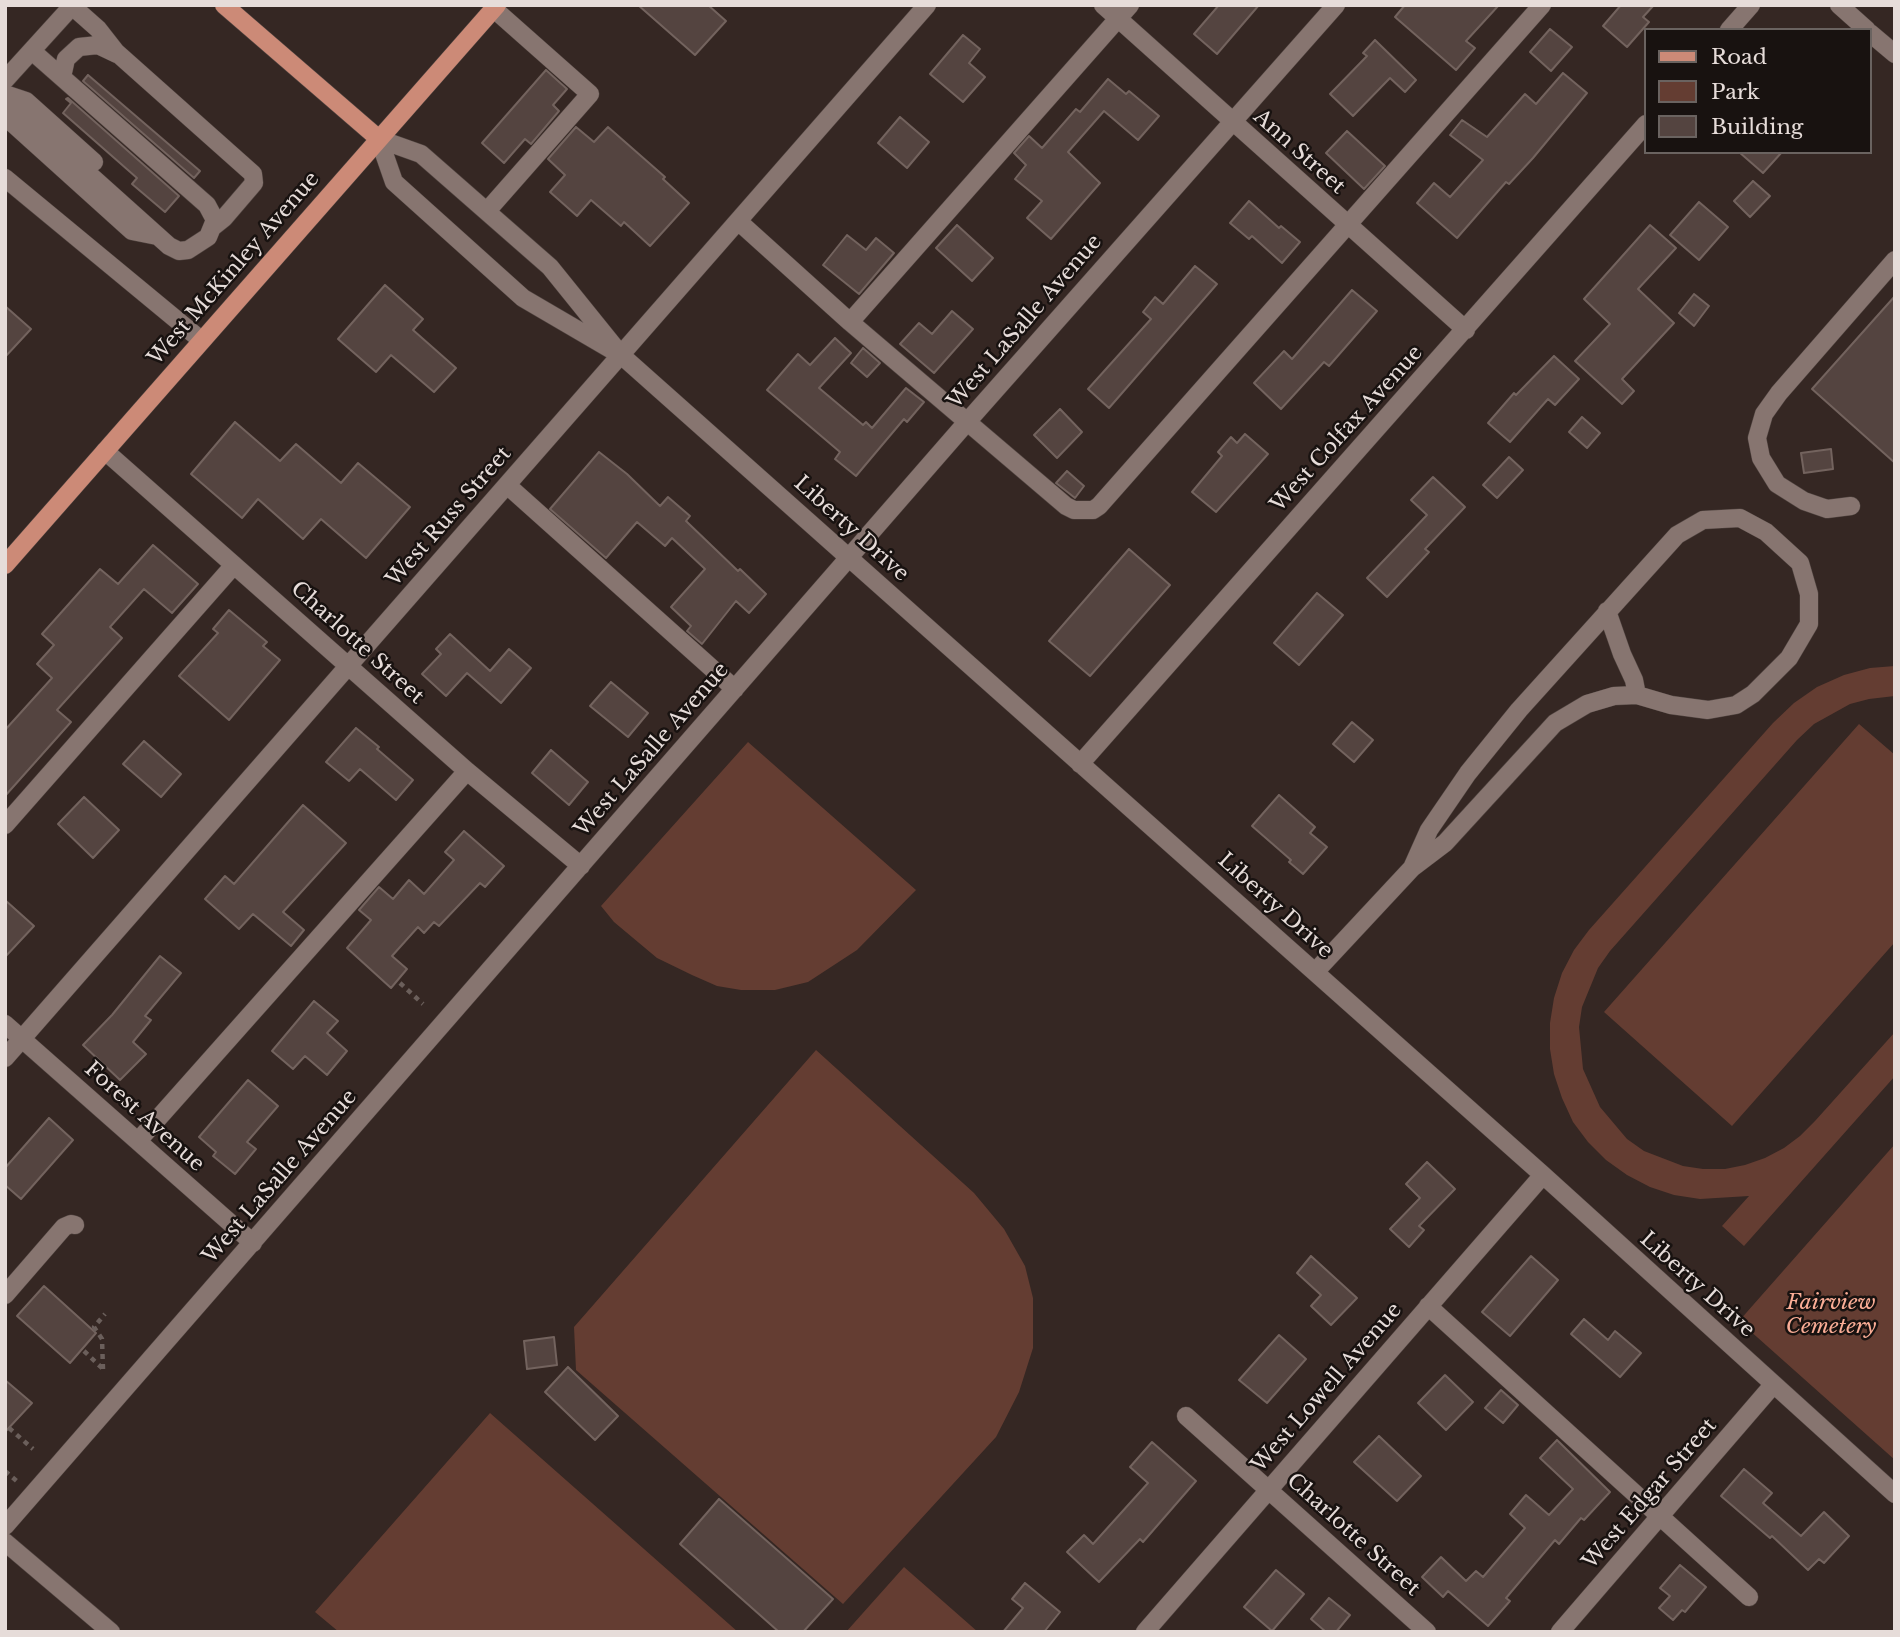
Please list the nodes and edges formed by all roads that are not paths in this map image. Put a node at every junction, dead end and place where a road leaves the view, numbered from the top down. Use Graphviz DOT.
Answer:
graph roads {
  1 [pos="224,5"];
  2 [pos="927,5"];
  3 [pos="1103,5"];
  4 [pos="1336,5"];
  5 [pos="1542,5"];
  6 [pos="1751,5"];
  7 [pos="1839,5"];
  8 [pos="72,6"];
  9 [pos="495,7"];
  10 [pos="1124,12"];
  11 [pos="1731,28"];
  12 [pos="1866,28"];
  13 [pos="1872,34"];
  14 [pos="32,51"];
  15 [pos="118,54"];
  16 [pos="1895,54"];
  17 [pos="62,77"];
  18 [pos="5,80"];
  19 [pos="5,97"];
  20 [pos="5,112"];
  21 [pos="1233,122"];
  22 [pos="1644,126"];
  23 [pos="379,139"];
  24 [pos="5,178"];
  25 [pos="486,211"];
  26 [pos="738,221"];
  27 [pos="214,226"];
  28 [pos="1348,226"];
  29 [pos="160,237"];
  30 [pos="1895,260"];
  31 [pos="850,321"];
  32 [pos="1466,330"];
  33 [pos="201,340"];
  34 [pos="621,355"];
  35 [pos="967,422"];
  36 [pos="105,451"];
  37 [pos="507,485"];
  38 [pos="1851,506"];
  39 [pos="849,558"];
  40 [pos="5,565"];
  41 [pos="234,565"];
  42 [pos="1607,611"];
  43 [pos="348,666"];
  44 [pos="735,689"];
  45 [pos="1637,695"];
  46 [pos="1080,764"];
  47 [pos="467,771"];
  48 [pos="5,825"];
  49 [pos="581,866"];
  50 [pos="1412,867"];
  51 [pos="1315,972"];
  52 [pos="5,1024"];
  53 [pos="22,1039"];
  54 [pos="5,1058"];
  55 [pos="138,1141"];
  56 [pos="1543,1175"];
  57 [pos="75,1225"];
  58 [pos="253,1243"];
  59 [pos="5,1295"];
  60 [pos="1428,1306"];
  61 [pos="1773,1385"];
  62 [pos="1186,1416"];
  63 [pos="1268,1490"];
  64 [pos="1895,1494"];
  65 [pos="1661,1517"];
  66 [pos="5,1526"];
  67 [pos="5,1542"];
  68 [pos="1749,1597"];
  69 [pos="111,1632"];
  70 [pos="1145,1632"];
  71 [pos="1427,1632"];
  72 [pos="1560,1632"];
  1 -- 23 [label="main road"];
  2 -- 26 [label="street, West Russ Street"];
  3 -- 10 [label="street, Ann Street"];
  4 -- 21 [label="street, West LaSalle Avenue"];
  5 -- 28 [label="street"];
  6 -- 11 [label="street"];
  7 -- 12 [label="street"];
  8 -- 14 [label="street"];
  8 -- 15 [label="street"];
  9 -- 23 [label="main road, West McKinley Avenue"];
  9 -- 25 [label="street"];
  10 -- 21 [label="street, Ann Street"];
  10 -- 31 [label="street"];
  13 -- 16 [label="street"];
  14 -- 17 [label="street"];
  14 -- 18 [label="street"];
  15 -- 17 [label="street"];
  15 -- 27 [label="street"];
  17 -- 27 [label="street"];
  19 -- 29 [label="street"];
  20 -- 29 [label="street"];
  21 -- 28 [label="street, Ann Street"];
  21 -- 35 [label="street, West LaSalle Avenue"];
  22 -- 32 [label="street, West Colfax Avenue"];
  23 -- 25 [label="street, Liberty Drive"];
  23 -- 33 [label="main road, West McKinley Avenue"];
  23 -- 34 [label="street, Liberty Drive"];
  24 -- 33 [label="street"];
  25 -- 34 [label="street, Liberty Drive"];
  26 -- 31 [label="street"];
  26 -- 34 [label="street, West Russ Street"];
  27 -- 29 [label="street"];
  28 -- 32 [label="street, Ann Street"];
  28 -- 35 [label="street"];
  30 -- 38 [label="street"];
  31 -- 35 [label="street"];
  32 -- 46 [label="street, West Colfax Avenue"];
  33 -- 36 [label="main road, West McKinley Avenue"];
  34 -- 37 [label="street, West Russ Street"];
  34 -- 39 [label="street, Liberty Drive"];
  35 -- 39 [label="street, West LaSalle Avenue"];
  36 -- 40 [label="main road, West McKinley Avenue"];
  36 -- 41 [label="street, Charlotte Street"];
  37 -- 43 [label="street, West Russ Street"];
  37 -- 44 [label="street"];
  39 -- 44 [label="street, West LaSalle Avenue"];
  39 -- 46 [label="street, Liberty Drive"];
  41 -- 43 [label="street, Charlotte Street"];
  41 -- 48 [label="street"];
  42 -- 45 [label="street"];
  42 -- 45 [label="street"];
  42 -- 50 [label="street"];
  43 -- 47 [label="street, Charlotte Street"];
  43 -- 53 [label="street, West Russ Street"];
  44 -- 49 [label="street, West LaSalle Avenue"];
  45 -- 50 [label="street"];
  46 -- 51 [label="street, Liberty Drive"];
  47 -- 49 [label="street, Charlotte Street"];
  47 -- 55 [label="street"];
  49 -- 58 [label="street, West LaSalle Avenue"];
  50 -- 51 [label="street"];
  51 -- 56 [label="street, Liberty Drive"];
  52 -- 53 [label="street, Forest Avenue"];
  53 -- 54 [label="street, West Russ Street"];
  53 -- 55 [label="street, Forest Avenue"];
  55 -- 58 [label="street, Forest Avenue"];
  56 -- 60 [label="street, West Lowell Avenue"];
  56 -- 61 [label="street, Liberty Drive"];
  57 -- 59 [label="street"];
  58 -- 66 [label="street, West LaSalle Avenue"];
  60 -- 63 [label="street, West Lowell Avenue"];
  60 -- 65 [label="street"];
  61 -- 64 [label="street, Liberty Drive"];
  61 -- 65 [label="street, West Edgar Street"];
  62 -- 63 [label="street, Charlotte Street"];
  63 -- 70 [label="street, West Lowell Avenue"];
  63 -- 71 [label="street, Charlotte Street"];
  65 -- 68 [label="street"];
  65 -- 72 [label="street, West Edgar Street"];
  67 -- 69 [label="street"];
}
